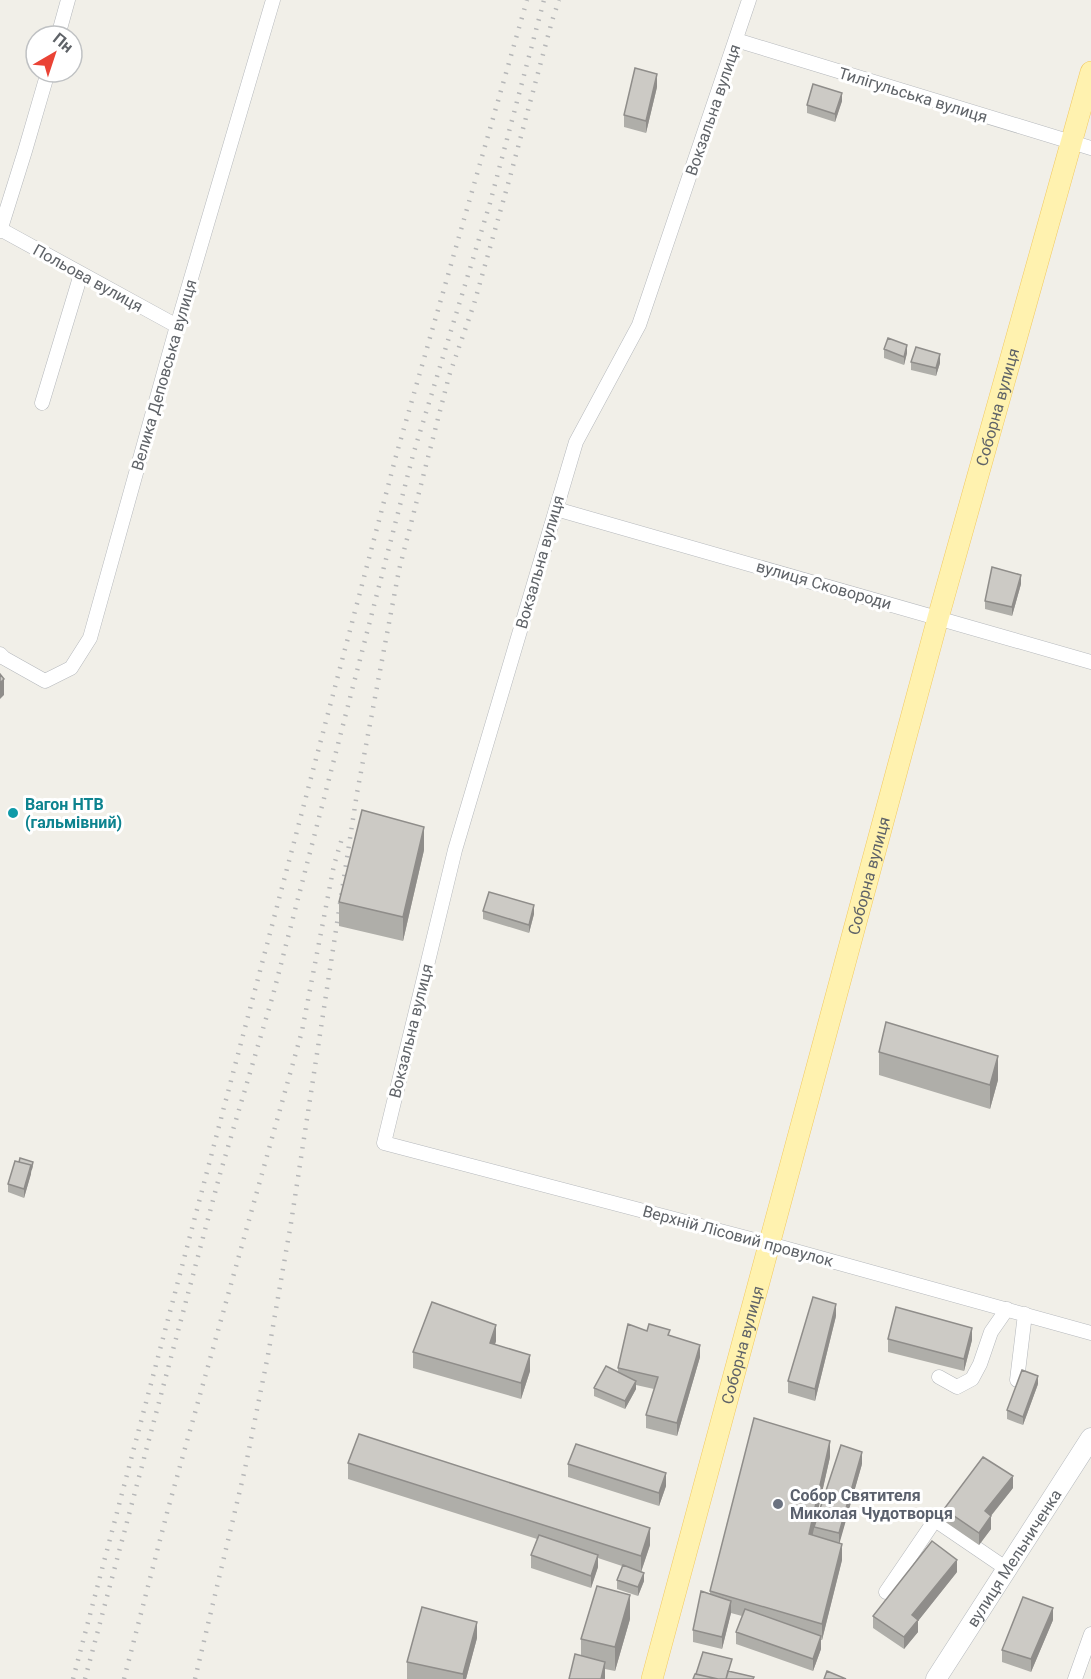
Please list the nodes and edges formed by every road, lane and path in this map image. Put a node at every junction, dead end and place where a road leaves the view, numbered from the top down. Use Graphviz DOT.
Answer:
graph roads {
  1 [pos="68,0"];
  2 [pos="273,0"];
  3 [pos="749,0"];
  4 [pos="61,24"];
  5 [pos="736,40"];
  6 [pos="1091,72"];
  7 [pos="45,84"];
  8 [pos="1081,145"];
  9 [pos="0,230"];
  10 [pos="81,274"];
  11 [pos="177,326"];
  12 [pos="42,403"];
  13 [pos="556,509"];
  14 [pos="938,618"];
  15 [pos="0,654"];
  16 [pos="1091,662"];
  17 [pos="384,1143"];
  18 [pos="770,1244"];
  19 [pos="1007,1309"];
  20 [pos="1025,1314"];
  21 [pos="1091,1333"];
  22 [pos="939,1377"];
  23 [pos="1017,1380"];
  24 [pos="1091,1438"];
  25 [pos="1007,1569"];
  26 [pos="885,1592"];
  27 [pos="1091,1634"];
  28 [pos="652,1679"];
  29 [pos="936,1679"];
  30 [pos="1075,1679"];
  1 -- 4 [label="street"];
  2 -- 11 [label="street, Велика Деповська вулиця"];
  3 -- 5 [label="street, Вокзальна вулиця"];
  5 -- 8 [label="street, Тилігульська вулиця"];
  5 -- 13 [label="street, Вокзальна вулиця"];
  6 -- 8 [label="main road, Соборна вулиця"];
  7 -- 9 [label="street"];
  8 -- 14 [label="main road, Соборна вулиця"];
  9 -- 10 [label="street, Польова вулиця"];
  10 -- 11 [label="street, Польова вулиця"];
  10 -- 12 [label="street"];
  11 -- 15 [label="street, Велика Деповська вулиця"];
  13 -- 14 [label="street, вулиця Сковороди"];
  13 -- 17 [label="street, Вокзальна вулиця"];
  14 -- 16 [label="street, вулиця Сковороди"];
  14 -- 18 [label="main road, Соборна вулиця"];
  17 -- 18 [label="street, Верхній Лісовий провулок"];
  18 -- 19 [label="street, Верхній Лісовий провулок"];
  18 -- 28 [label="main road, Соборна вулиця"];
  19 -- 20 [label="street, Верхній Лісовий провулок"];
  19 -- 22 [label="street"];
  20 -- 21 [label="street, Верхній Лісовий провулок"];
  20 -- 23 [label="street"];
  24 -- 25 [label="street, вулиця Мельниченка"];
  25 -- 26 [label="street"];
  25 -- 29 [label="street, вулиця Мельниченка"];
  27 -- 30 [label="street"];
}
